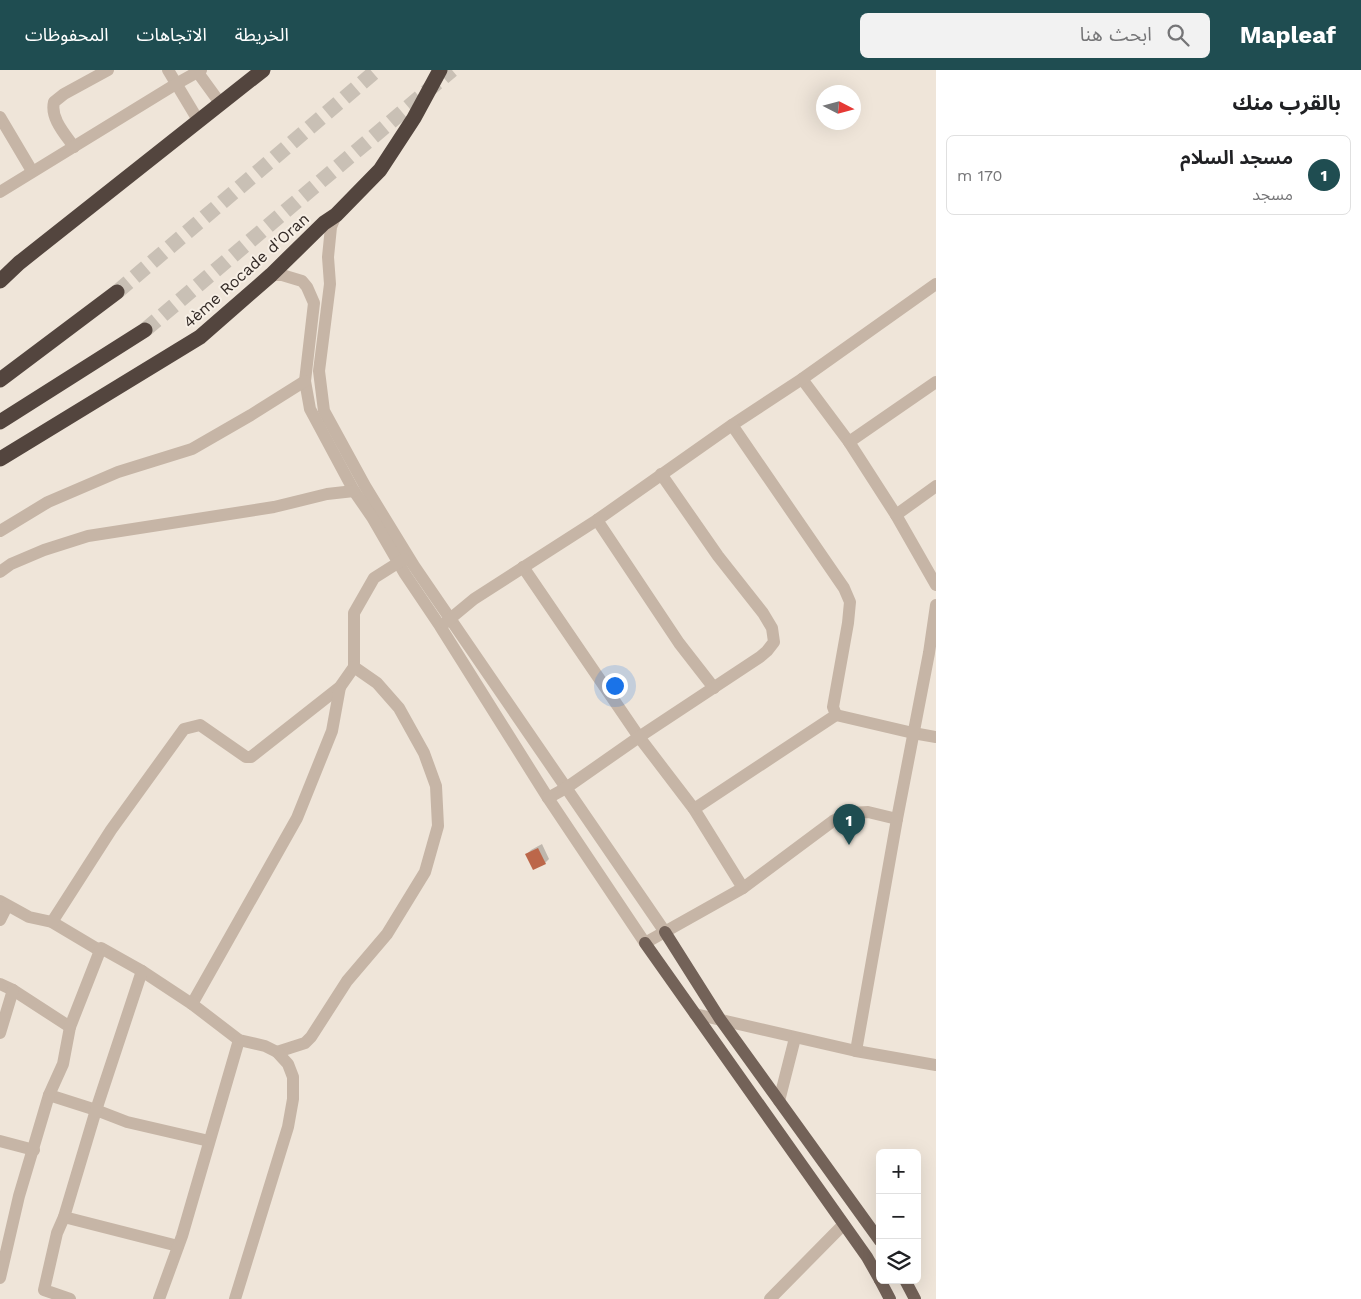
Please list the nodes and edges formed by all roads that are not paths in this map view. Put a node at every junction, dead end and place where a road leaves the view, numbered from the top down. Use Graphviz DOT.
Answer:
graph roads {
  1 [pos="108,70"];
  2 [pos="168,70"];
  3 [pos="263,70"];
  4 [pos="440,70"];
  5 [pos="198,71"];
  6 [pos="176,84"];
  7 [pos="220,103"];
  8 [pos="0,117"];
  9 [pos="198,120"];
  10 [pos="74,147"];
  11 [pos="32,171"];
  12 [pos="0,192"];
  13 [pos="336,215"];
  14 [pos="271,275"];
  15 [pos="0,280"];
  16 [pos="936,284"];
  17 [pos="117,292"];
  18 [pos="145,330"];
  19 [pos="318,370"];
  20 [pos="305,377"];
  21 [pos="802,379"];
  22 [pos="0,380"];
  23 [pos="936,382"];
  24 [pos="0,422"];
  25 [pos="732,425"];
  26 [pos="849,442"];
  27 [pos="0,459"];
  28 [pos="661,474"];
  29 [pos="936,486"];
  30 [pos="354,491"];
  31 [pos="896,515"];
  32 [pos="597,520"];
  33 [pos="0,530"];
  34 [pos="403,560"];
  35 [pos="523,567"];
  36 [pos="0,572"];
  37 [pos="936,585"];
  38 [pos="936,605"];
  39 [pos="446,623"];
  40 [pos="354,667"];
  41 [pos="340,687"];
  42 [pos="714,688"];
  43 [pos="836,715"];
  44 [pos="913,733"];
  45 [pos="639,737"];
  46 [pos="936,737"];
  47 [pos="566,788"];
  48 [pos="548,798"];
  49 [pos="694,809"];
  50 [pos="897,819"];
  51 [pos="742,888"];
  52 [pos="4,903"];
  53 [pos="0,920"];
  54 [pos="52,922"];
  55 [pos="665,932"];
  56 [pos="645,943"];
  57 [pos="99,950"];
  58 [pos="142,971"];
  59 [pos="0,984"];
  60 [pos="12,990"];
  61 [pos="192,1004"];
  62 [pos="695,1014"];
  63 [pos="720,1019"];
  64 [pos="70,1027"];
  65 [pos="0,1032"];
  66 [pos="795,1038"];
  67 [pos="239,1040"];
  68 [pos="856,1051"];
  69 [pos="276,1052"];
  70 [pos="936,1065"];
  71 [pos="49,1095"];
  72 [pos="779,1101"];
  73 [pos="96,1110"];
  74 [pos="0,1141"];
  75 [pos="210,1141"];
  76 [pos="34,1150"];
  77 [pos="64,1217"];
  78 [pos="843,1225"];
  79 [pos="879,1239"];
  80 [pos="178,1246"];
  81 [pos="876,1273"];
  82 [pos="0,1278"];
  83 [pos="882,1284"];
  84 [pos="907,1284"];
  85 [pos="70,1299"];
  86 [pos="159,1299"];
  87 [pos="235,1299"];
  88 [pos="770,1299"];
  89 [pos="890,1299"];
  90 [pos="915,1299"];
  1 -- 10 [label="street"];
  2 -- 6 [label="street"];
  3 -- 7 [label="highway"];
  4 -- 13 [label="highway, 4ème Rocade d'Oran"];
  5 -- 6 [label="street"];
  5 -- 7 [label="street"];
  6 -- 9 [label="street"];
  6 -- 10 [label="street"];
  7 -- 9 [label="highway"];
  8 -- 11 [label="street"];
  9 -- 15 [label="highway"];
  10 -- 11 [label="street"];
  11 -- 12 [label="street"];
  13 -- 14 [label="highway, 4ème Rocade d'Oran"];
  13 -- 19 [label="street"];
  14 -- 20 [label="street"];
  14 -- 27 [label="highway, 4ème Rocade d'Oran"];
  16 -- 21 [label="street"];
  17 -- 22 [label="highway"];
  18 -- 24 [label="highway"];
  19 -- 20 [label="street"];
  19 -- 34 [label="street"];
  20 -- 30 [label="street"];
  20 -- 33 [label="street"];
  21 -- 25 [label="street"];
  21 -- 26 [label="street"];
  23 -- 26 [label="street"];
  25 -- 28 [label="street"];
  25 -- 43 [label="street"];
  26 -- 31 [label="street"];
  28 -- 32 [label="street"];
  28 -- 42 [label="street"];
  29 -- 31 [label="street"];
  30 -- 34 [label="street"];
  30 -- 36 [label="street"];
  31 -- 37 [label="street"];
  32 -- 35 [label="street"];
  32 -- 42 [label="street"];
  34 -- 39 [label="street"];
  34 -- 40 [label="street"];
  35 -- 39 [label="street"];
  35 -- 45 [label="street"];
  38 -- 44 [label="street"];
  39 -- 47 [label="street"];
  39 -- 48 [label="street"];
  40 -- 41 [label="street"];
  40 -- 69 [label="street"];
  41 -- 54 [label="street"];
  41 -- 61 [label="street"];
  42 -- 45 [label="street"];
  43 -- 44 [label="street"];
  43 -- 49 [label="street"];
  44 -- 46 [label="street"];
  44 -- 50 [label="street"];
  45 -- 47 [label="street"];
  45 -- 49 [label="street"];
  47 -- 48 [label="street"];
  47 -- 55 [label="street"];
  48 -- 56 [label="street"];
  49 -- 51 [label="street"];
  50 -- 51 [label="street"];
  50 -- 68 [label="street"];
  51 -- 55 [label="street"];
  52 -- 53 [label="street"];
  52 -- 54 [label="street"];
  54 -- 57 [label="street"];
  55 -- 56 [label="street"];
  55 -- 63 [label="main road"];
  56 -- 62 [label="main road"];
  57 -- 58 [label="street"];
  57 -- 64 [label="street"];
  58 -- 61 [label="street"];
  58 -- 73 [label="street"];
  59 -- 60 [label="street"];
  60 -- 64 [label="street"];
  60 -- 65 [label="street"];
  61 -- 67 [label="street"];
  62 -- 63 [label="street"];
  62 -- 78 [label="main road"];
  63 -- 66 [label="street"];
  63 -- 72 [label="main road"];
  64 -- 71 [label="street"];
  66 -- 68 [label="street"];
  66 -- 72 [label="street"];
  67 -- 69 [label="street"];
  67 -- 75 [label="street"];
  68 -- 70 [label="street"];
  69 -- 87 [label="street"];
  71 -- 73 [label="street"];
  71 -- 76 [label="street"];
  72 -- 79 [label="main road"];
  73 -- 75 [label="street"];
  73 -- 77 [label="street"];
  74 -- 76 [label="street"];
  75 -- 80 [label="street"];
  76 -- 82 [label="street"];
  77 -- 80 [label="street"];
  77 -- 85 [label="street"];
  78 -- 81 [label="main road"];
  78 -- 88 [label="street"];
  80 -- 86 [label="street"];
  83 -- 89 [label="main road"];
  84 -- 90 [label="main road"];
}
